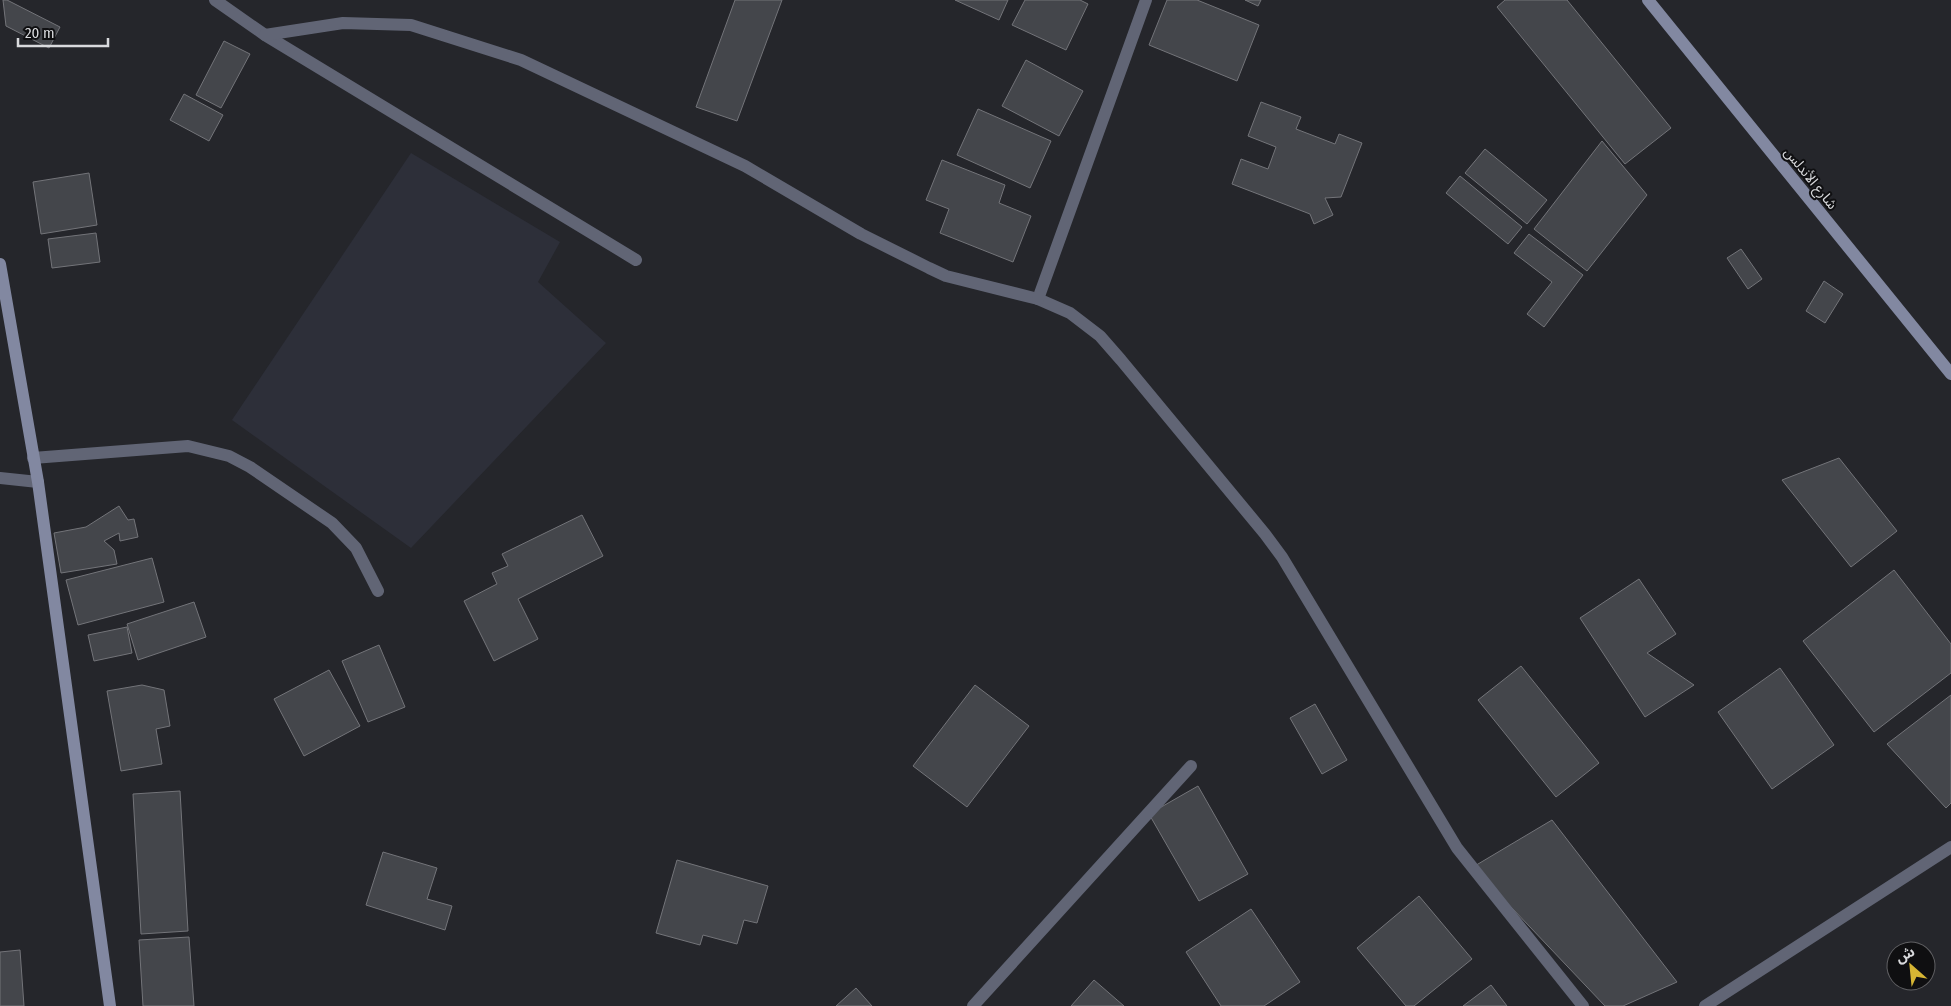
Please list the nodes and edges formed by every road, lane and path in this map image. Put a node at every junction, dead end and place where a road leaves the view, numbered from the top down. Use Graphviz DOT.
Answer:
graph roads {
  1 [pos="215,0"];
  2 [pos="1146,0"];
  3 [pos="1648,0"];
  4 [pos="266,34"];
  5 [pos="636,260"];
  6 [pos="0,264"];
  7 [pos="1038,299"];
  8 [pos="1951,374"];
  9 [pos="33,458"];
  10 [pos="0,478"];
  11 [pos="38,482"];
  12 [pos="378,591"];
  13 [pos="1191,766"];
  14 [pos="1951,847"];
  15 [pos="110,1006"];
  16 [pos="973,1006"];
  17 [pos="1583,1006"];
  18 [pos="1705,1006"];
  1 -- 4 [label="street"];
  2 -- 7 [label="street"];
  3 -- 8 [label="main road, شارع الأندلس"];
  4 -- 5 [label="street"];
  4 -- 7 [label="street"];
  6 -- 9 [label="main road"];
  7 -- 17 [label="street"];
  9 -- 11 [label="main road"];
  9 -- 12 [label="street"];
  10 -- 11 [label="street"];
  11 -- 15 [label="main road"];
  13 -- 16 [label="street"];
  14 -- 18 [label="street"];
}
